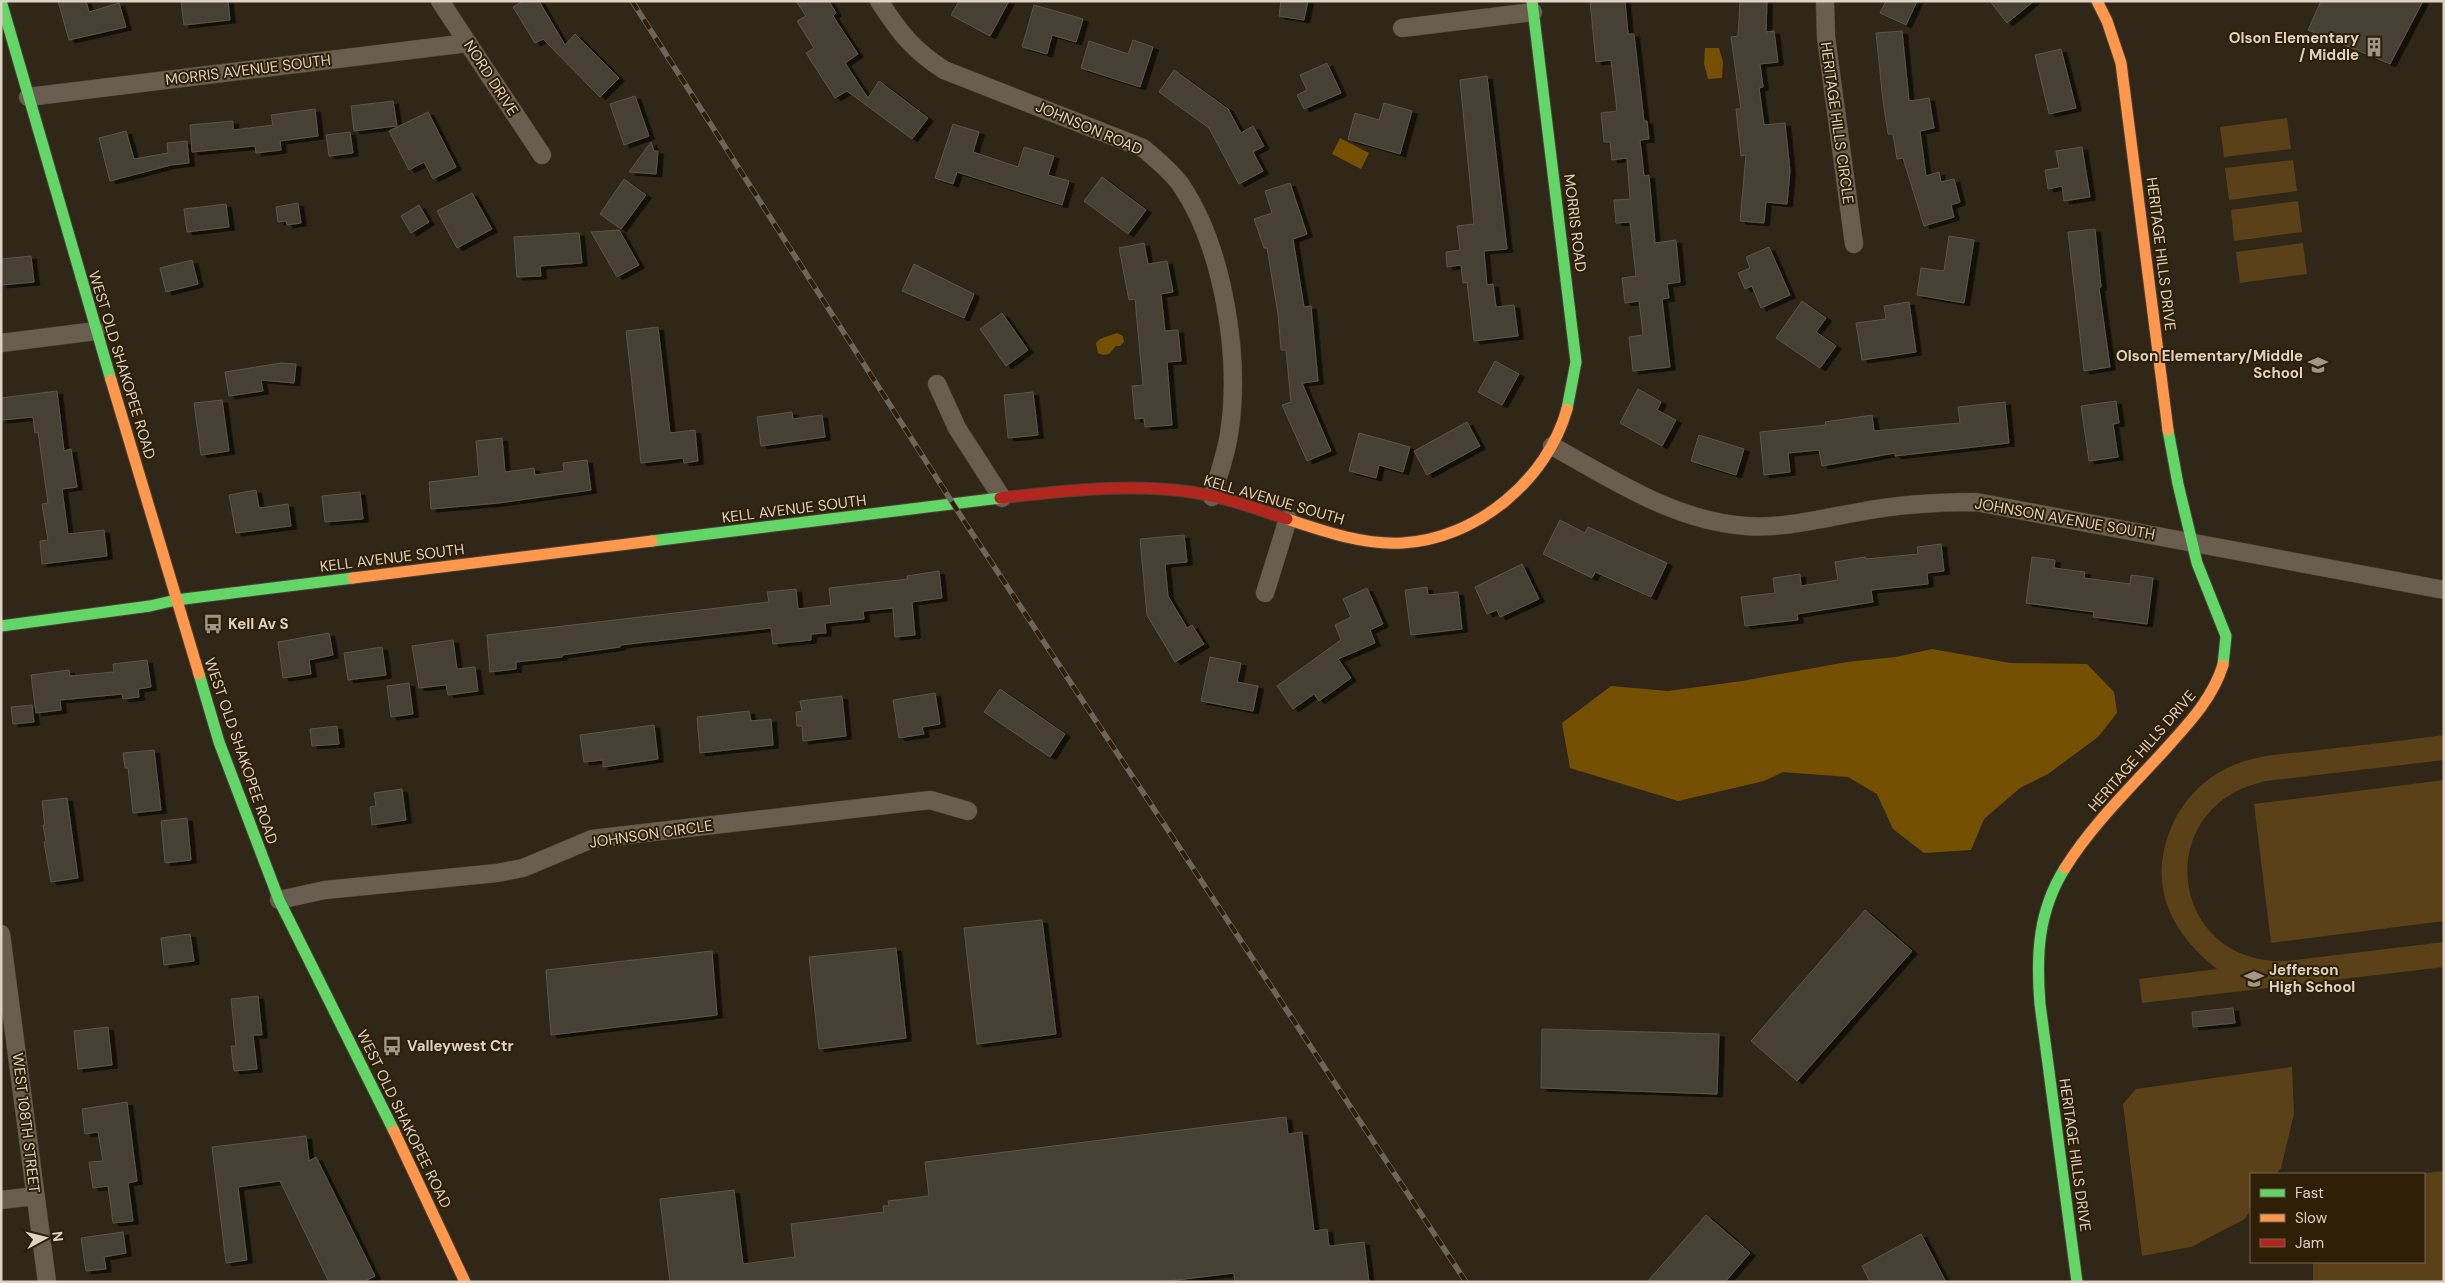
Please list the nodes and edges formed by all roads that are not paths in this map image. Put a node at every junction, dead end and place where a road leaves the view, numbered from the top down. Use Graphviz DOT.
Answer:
graph roads {
  1 [pos="1,1"];
  2 [pos="440,1"];
  3 [pos="879,1"];
  4 [pos="1825,1"];
  5 [pos="2097,1"];
  6 [pos="1532,7"];
  7 [pos="1402,28"];
  8 [pos="468,43"];
  9 [pos="7,46"];
  10 [pos="28,97"];
  11 [pos="542,155"];
  12 [pos="1854,244"];
  13 [pos="96,331"];
  14 [pos="1,343"];
  15 [pos="937,384"];
  16 [pos="1552,446"];
  17 [pos="1212,497"];
  18 [pos="1002,498"];
  19 [pos="1288,519"];
  20 [pos="2192,542"];
  21 [pos="2444,590"];
  22 [pos="1266,593"];
  23 [pos="176,600"];
  24 [pos="1,626"];
  25 [pos="968,811"];
  26 [pos="280,900"];
  27 [pos="1,934"];
  28 [pos="36,1196"];
  29 [pos="1,1200"];
  30 [pos="47,1282"];
  31 [pos="465,1282"];
  32 [pos="2076,1282"];
  1 -- 9 [label="street, WEST OLD SHAKOPEE ROAD"];
  2 -- 8 [label="street, NORD DRIVE"];
  3 -- 17 [label="street, JOHNSON ROAD"];
  4 -- 12 [label="street, HERITAGE HILLS CIRCLE"];
  5 -- 20 [label="street, HERITAGE HILLS DRIVE"];
  6 -- 7 [label="street"];
  6 -- 16 [label="street, MORRIS ROAD"];
  8 -- 10 [label="street, MORRIS AVENUE SOUTH"];
  8 -- 11 [label="street, NORD DRIVE"];
  9 -- 10 [label="street, WEST OLD SHAKOPEE ROAD"];
  10 -- 13 [label="street, WEST OLD SHAKOPEE ROAD"];
  13 -- 14 [label="street"];
  13 -- 23 [label="street, WEST OLD SHAKOPEE ROAD"];
  15 -- 18 [label="street"];
  16 -- 19 [label="street, KELL AVENUE SOUTH"];
  16 -- 20 [label="street, JOHNSON AVENUE SOUTH"];
  17 -- 18 [label="street, KELL AVENUE SOUTH"];
  17 -- 19 [label="street, KELL AVENUE SOUTH"];
  18 -- 23 [label="street, KELL AVENUE SOUTH"];
  19 -- 22 [label="street"];
  20 -- 21 [label="street, JOHNSON AVENUE SOUTH"];
  20 -- 32 [label="street, HERITAGE HILLS DRIVE"];
  23 -- 24 [label="street, KELL AVENUE SOUTH"];
  23 -- 26 [label="street, WEST OLD SHAKOPEE ROAD"];
  25 -- 26 [label="street, JOHNSON CIRCLE"];
  26 -- 31 [label="street, WEST OLD SHAKOPEE ROAD"];
  27 -- 28 [label="street, WEST 108TH STREET"];
  28 -- 29 [label="street"];
  28 -- 30 [label="street, WEST 108TH STREET"];
}
